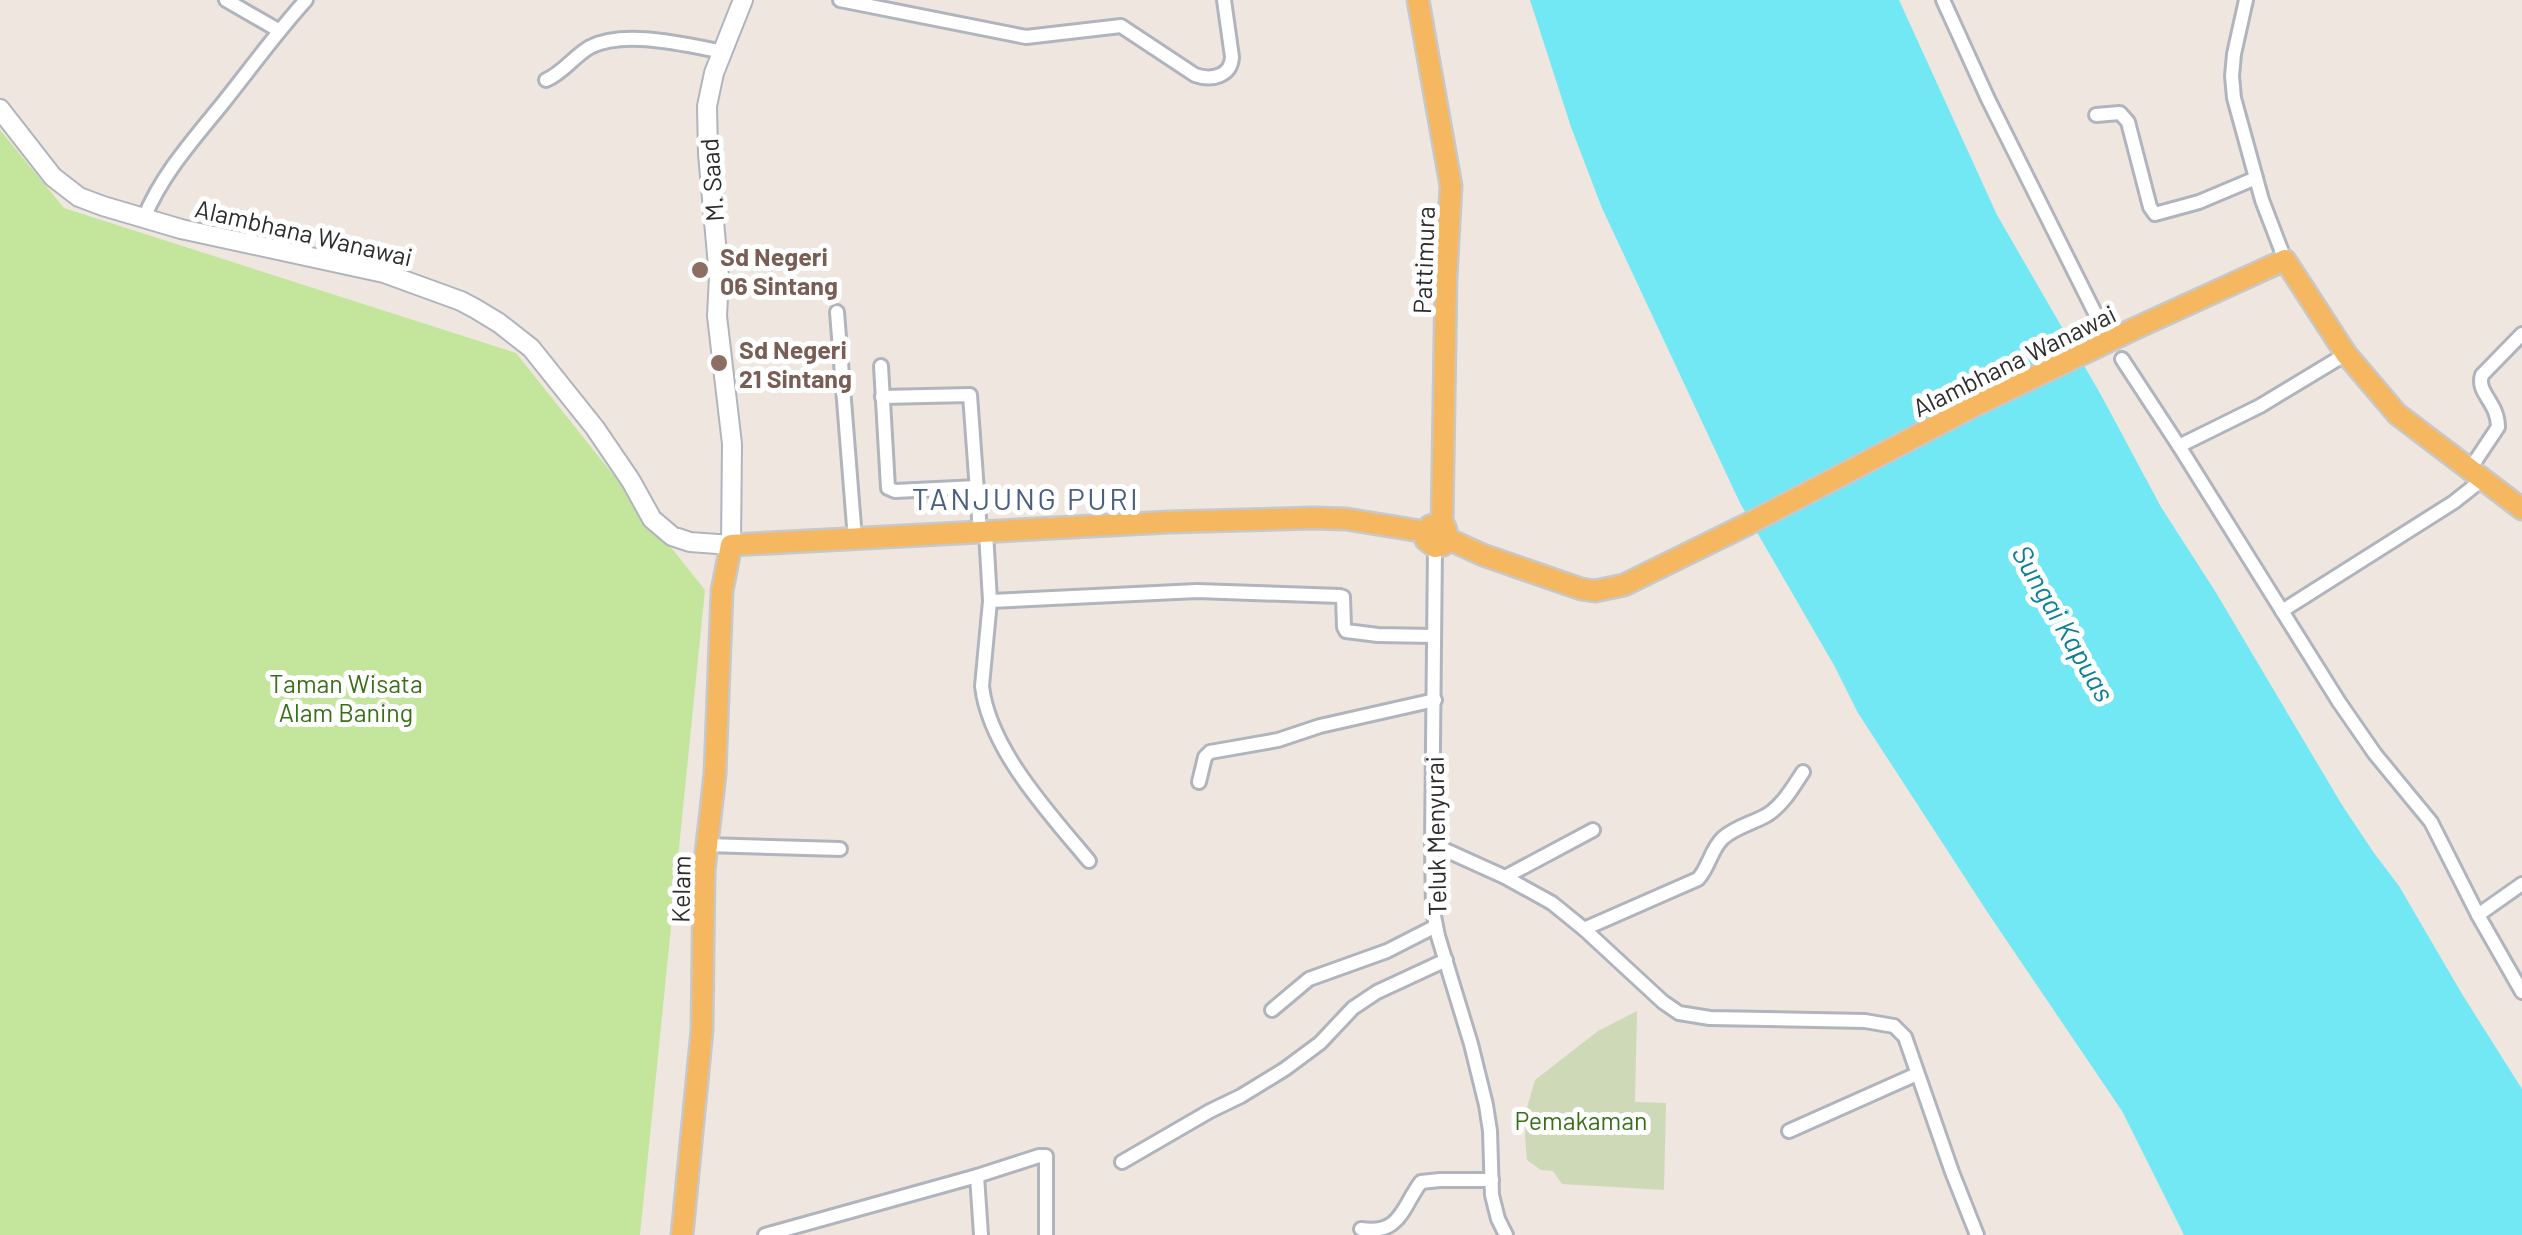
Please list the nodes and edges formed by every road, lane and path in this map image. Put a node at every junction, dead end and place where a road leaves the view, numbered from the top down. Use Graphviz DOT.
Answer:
graph roads {
  1 [pos="226,0"];
  2 [pos="306,0"];
  3 [pos="743,0"];
  4 [pos="840,0"];
  5 [pos="1224,0"];
  6 [pos="1418,0"];
  7 [pos="1942,0"];
  8 [pos="2246,0"];
  9 [pos="278,30"];
  10 [pos="724,52"];
  11 [pos="546,80"];
  12 [pos="0,109"];
  13 [pos="2096,115"];
  14 [pos="2256,178"];
  15 [pos="144,218"];
  16 [pos="2285,260"];
  17 [pos="837,312"];
  18 [pos="2102,327"];
  19 [pos="2522,334"];
  20 [pos="2346,354"];
  21 [pos="2122,359"];
  22 [pos="881,366"];
  23 [pos="882,397"];
  24 [pos="2180,446"];
  25 [pos="2476,474"];
  26 [pos="978,487"];
  27 [pos="2522,509"];
  28 [pos="983,532"];
  29 [pos="1438,536"];
  30 [pos="855,539"];
  31 [pos="731,545"];
  32 [pos="990,601"];
  33 [pos="2282,611"];
  34 [pos="1434,636"];
  35 [pos="1435,700"];
  36 [pos="1803,772"];
  37 [pos="1199,782"];
  38 [pos="1593,830"];
  39 [pos="706,844"];
  40 [pos="1432,844"];
  41 [pos="840,849"];
  42 [pos="1089,861"];
  43 [pos="1505,876"];
  44 [pos="2522,884"];
  45 [pos="2478,915"];
  46 [pos="1436,926"];
  47 [pos="1584,929"];
  48 [pos="1446,960"];
  49 [pos="2522,992"];
  50 [pos="1272,1010"];
  51 [pos="1916,1074"];
  52 [pos="1788,1131"];
  53 [pos="1122,1162"];
  54 [pos="976,1176"];
  55 [pos="1492,1180"];
  56 [pos="1361,1229"];
  57 [pos="682,1235"];
  58 [pos="765,1235"];
  59 [pos="980,1235"];
  60 [pos="1046,1235"];
  61 [pos="1506,1235"];
  62 [pos="1977,1235"];
  1 -- 9 [label="street"];
  2 -- 9 [label="street"];
  3 -- 10 [label="street, M. Saad"];
  4 -- 5 [label="street"];
  6 -- 29 [label="main road, Pattimura"];
  7 -- 18 [label="street"];
  8 -- 14 [label="street"];
  9 -- 15 [label="street"];
  10 -- 11 [label="street"];
  10 -- 31 [label="street, M. Saad"];
  12 -- 15 [label="street, Alambhana Wanawai"];
  13 -- 14 [label="street"];
  14 -- 16 [label="street"];
  15 -- 31 [label="street, Alambhana Wanawai"];
  16 -- 20 [label="main road"];
  16 -- 29 [label="main road, Alambhana Wanawai"];
  17 -- 30 [label="street"];
  19 -- 25 [label="street"];
  20 -- 24 [label="street"];
  20 -- 25 [label="main road"];
  21 -- 24 [label="street"];
  22 -- 23 [label="street"];
  23 -- 26 [label="street"];
  23 -- 26 [label="street"];
  24 -- 33 [label="street"];
  25 -- 27 [label="main road"];
  25 -- 33 [label="street"];
  26 -- 28 [label="street"];
  28 -- 29 [label="main road, Alambhana Wanawai"];
  28 -- 30 [label="main road, Alambhana Wanawai"];
  28 -- 32 [label="street"];
  29 -- 34 [label="street, Teluk Menyurai"];
  30 -- 31 [label="main road, Alambhana Wanawai"];
  31 -- 39 [label="main road, Kelam"];
  32 -- 34 [label="street"];
  32 -- 42 [label="street"];
  33 -- 45 [label="street"];
  34 -- 35 [label="street, Teluk Menyurai"];
  35 -- 37 [label="street"];
  35 -- 40 [label="street, Teluk Menyurai"];
  36 -- 47 [label="street"];
  38 -- 43 [label="street"];
  39 -- 41 [label="street"];
  39 -- 57 [label="main road, Kelam"];
  40 -- 43 [label="street"];
  40 -- 46 [label="street, Teluk Menyurai"];
  43 -- 47 [label="street"];
  44 -- 45 [label="street"];
  45 -- 49 [label="street"];
  46 -- 48 [label="street, Teluk Menyurai"];
  46 -- 50 [label="street"];
  47 -- 51 [label="street"];
  48 -- 53 [label="street"];
  48 -- 55 [label="street, Teluk Menyurai"];
  51 -- 52 [label="street"];
  51 -- 62 [label="street"];
  54 -- 58 [label="street"];
  54 -- 59 [label="street"];
  54 -- 60 [label="street"];
  55 -- 56 [label="street"];
  55 -- 61 [label="street, Teluk Menyurai"];
}
